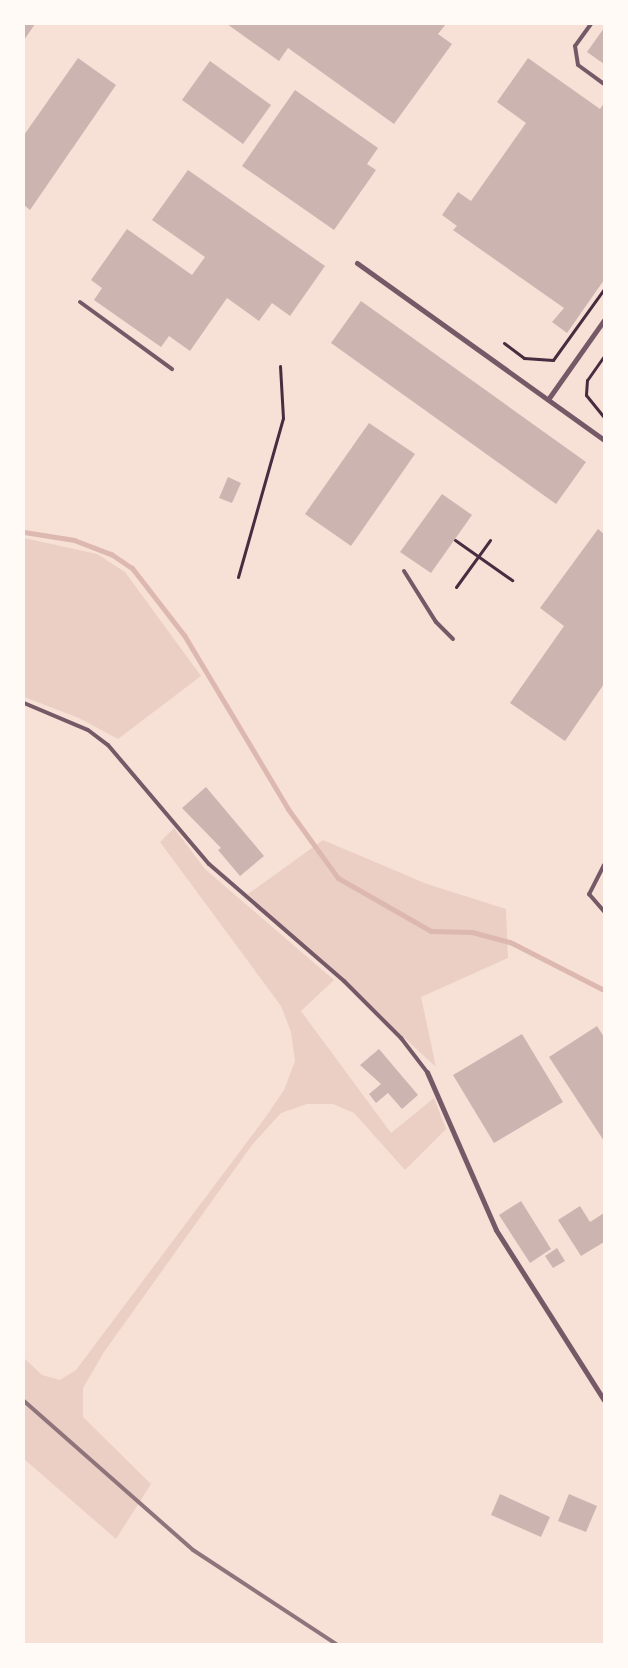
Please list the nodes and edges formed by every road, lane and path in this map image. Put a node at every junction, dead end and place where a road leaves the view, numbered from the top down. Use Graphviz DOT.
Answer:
graph roads {
  1 [pos="591,24"];
  2 [pos="604,84"];
  3 [pos="357,263"];
  4 [pos="604,288"];
  5 [pos="80,302"];
  6 [pos="604,320"];
  7 [pos="504,343"];
  8 [pos="604,356"];
  9 [pos="280,366"];
  10 [pos="172,369"];
  11 [pos="549,398"];
  12 [pos="604,417"];
  13 [pos="604,440"];
  14 [pos="455,540"];
  15 [pos="490,540"];
  16 [pos="478,556"];
  17 [pos="404,571"];
  18 [pos="238,577"];
  19 [pos="512,580"];
  20 [pos="456,587"];
  21 [pos="453,639"];
  22 [pos="24,703"];
  23 [pos="604,865"];
  24 [pos="604,911"];
  25 [pos="427,1072"];
  26 [pos="604,1400"];
  1 -- 2 [label="lane"];
  3 -- 11 [label="street"];
  4 -- 7 [label="path"];
  5 -- 10 [label="lane"];
  6 -- 11 [label="street"];
  8 -- 12 [label="path"];
  9 -- 18 [label="path"];
  11 -- 13 [label="street"];
  14 -- 16 [label="path"];
  15 -- 16 [label="path"];
  16 -- 19 [label="path"];
  16 -- 20 [label="path"];
  17 -- 21 [label="lane"];
  22 -- 25 [label="lane"];
  23 -- 24 [label="lane"];
  25 -- 26 [label="street"];
}
